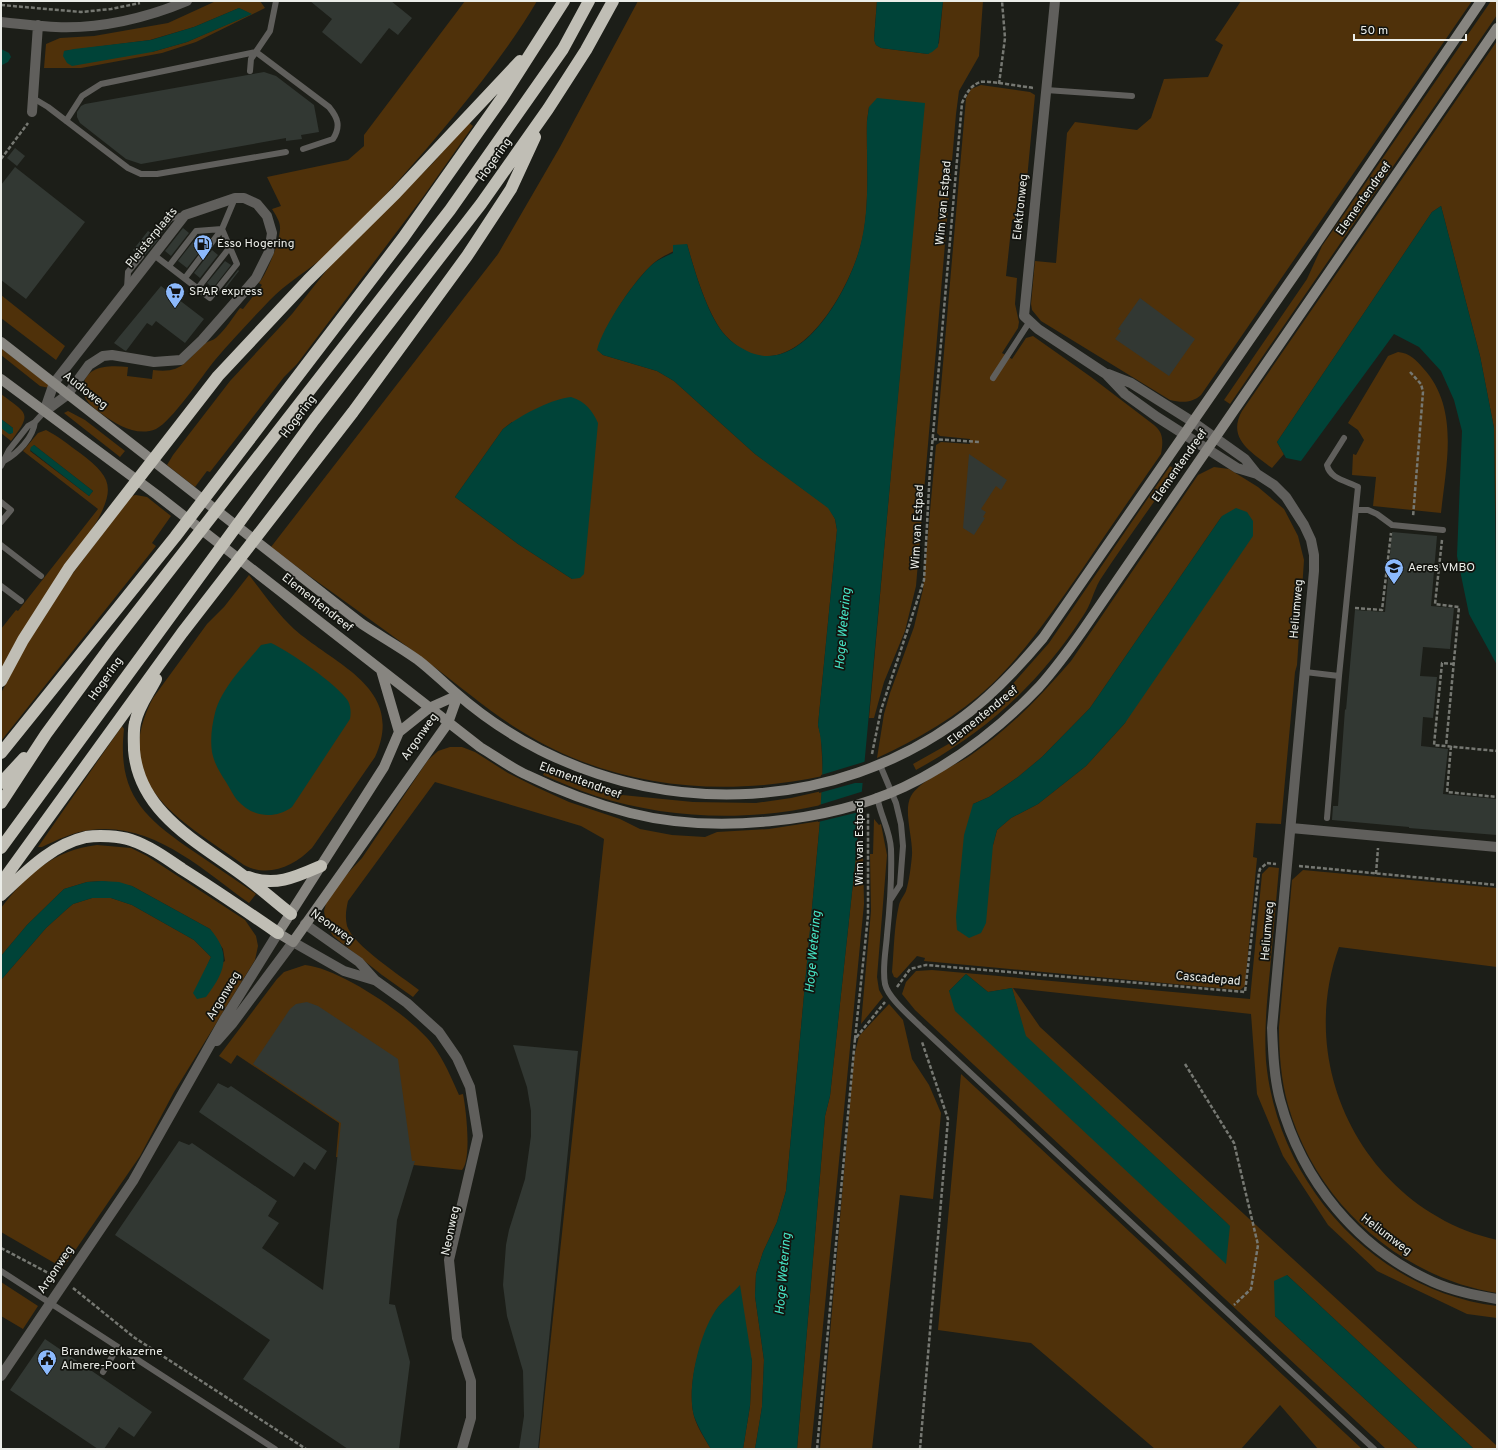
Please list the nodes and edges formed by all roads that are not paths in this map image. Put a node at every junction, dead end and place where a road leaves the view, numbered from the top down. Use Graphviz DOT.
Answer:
graph roads {
  1 [pos="187,1"];
  2 [pos="276,1"];
  3 [pos="564,1"];
  4 [pos="589,1"];
  5 [pos="613,1"];
  6 [pos="1055,1"];
  7 [pos="1481,1"];
  8 [pos="1,22"];
  9 [pos="38,25"];
  10 [pos="1497,28"];
  11 [pos="540,40"];
  12 [pos="256,52"];
  13 [pos="250,71"];
  14 [pos="1046,90"];
  15 [pos="1132,96"];
  16 [pos="33,98"];
  17 [pos="548,108"];
  18 [pos="32,112"];
  19 [pos="66,121"];
  20 [pos="303,149"];
  21 [pos="286,152"];
  22 [pos="235,198"];
  23 [pos="185,215"];
  24 [pos="222,229"];
  25 [pos="155,236"];
  26 [pos="230,248"];
  27 [pos="154,255"];
  28 [pos="141,256"];
  29 [pos="169,266"];
  30 [pos="185,278"];
  31 [pos="198,288"];
  32 [pos="127,291"];
  33 [pos="1030,321"];
  34 [pos="1,342"];
  35 [pos="1106,374"];
  36 [pos="993,378"];
  37 [pos="1,379"];
  38 [pos="54,384"];
  39 [pos="67,395"];
  40 [pos="44,412"];
  41 [pos="1193,422"];
  42 [pos="1184,435"];
  43 [pos="1216,437"];
  44 [pos="1344,438"];
  45 [pos="1207,449"];
  46 [pos="153,460"];
  47 [pos="3,463"];
  48 [pos="1257,474"];
  49 [pos="138,480"];
  50 [pos="1,502"];
  51 [pos="1356,510"];
  52 [pos="1,522"];
  53 [pos="1442,530"];
  54 [pos="1,545"];
  55 [pos="41,576"];
  56 [pos="1,586"];
  57 [pos="21,601"];
  58 [pos="182,633"];
  59 [pos="381,670"];
  60 [pos="1305,672"];
  61 [pos="1340,676"];
  62 [pos="1,681"];
  63 [pos="458,695"];
  64 [pos="429,708"];
  65 [pos="448,723"];
  66 [pos="399,732"];
  67 [pos="46,734"];
  68 [pos="1,753"];
  69 [pos="880,765"];
  70 [pos="1,783"];
  71 [pos="891,791"];
  72 [pos="877,796"];
  73 [pos="1,803"];
  74 [pos="1327,818"];
  75 [pos="1291,828"];
  76 [pos="1497,847"];
  77 [pos="1,848"];
  78 [pos="321,866"];
  79 [pos="242,874"];
  80 [pos="1,883"];
  81 [pos="1,895"];
  82 [pos="890,900"];
  83 [pos="290,914"];
  84 [pos="305,924"];
  85 [pos="278,932"];
  86 [pos="293,942"];
  87 [pos="375,980"];
  88 [pos="205,1055"];
  89 [pos="1,1271"];
  90 [pos="1497,1300"];
  91 [pos="51,1302"];
  92 [pos="118,1346"];
  93 [pos="103,1372"];
  94 [pos="1,1376"];
  95 [pos="275,1449"];
  96 [pos="462,1449"];
  97 [pos="1374,1449"];
  1 -- 9 [label="street"];
  2 -- 12 [label="lane"];
  3 -- 11 [label="highway"];
  4 -- 67 [label="highway"];
  5 -- 17 [label="highway, Hogering"];
  6 -- 14 [label="street, Elektronweg"];
  7 -- 41 [label="main road, Elementendreef"];
  8 -- 9 [label="street"];
  9 -- 16 [label="street"];
  10 -- 43 [label="main road, Elementendreef"];
  11 -- 46 [label="highway"];
  11 -- 68 [label="highway"];
  12 -- 13 [label="lane"];
  12 -- 19 [label="lane"];
  12 -- 20 [label="lane"];
  14 -- 15 [label="lane"];
  14 -- 33 [label="street, Elektronweg"];
  16 -- 18 [label="street"];
  16 -- 19 [label="lane"];
  17 -- 58 [label="highway"];
  17 -- 77 [label="highway, Hogering"];
  19 -- 21 [label="lane"];
  22 -- 23 [label="street, Pleisterplaats"];
  22 -- 24 [label="lane"];
  22 -- 39 [label="street"];
  23 -- 25 [label="lane"];
  23 -- 27 [label="street, Pleisterplaats"];
  24 -- 26 [label="lane"];
  24 -- 29 [label="lane"];
  24 -- 30 [label="lane"];
  26 -- 31 [label="lane"];
  26 -- 31 [label="lane"];
  27 -- 29 [label="lane"];
  27 -- 32 [label="street, Pleisterplaats"];
  28 -- 32 [label="lane"];
  29 -- 30 [label="lane"];
  30 -- 31 [label="lane"];
  32 -- 38 [label="street, Pleisterplaats"];
  33 -- 35 [label="street"];
  33 -- 36 [label="lane"];
  34 -- 38 [label="main road, Audioweg"];
  35 -- 41 [label="street"];
  35 -- 42 [label="street"];
  37 -- 40 [label="main road"];
  38 -- 39 [label="main road, Audioweg"];
  38 -- 40 [label="street, Pleisterplaats"];
  39 -- 40 [label="street"];
  39 -- 46 [label="main road, Audioweg"];
  40 -- 47 [label="lane"];
  40 -- 49 [label="main road"];
  41 -- 42 [label="main road, Elementendreef"];
  41 -- 43 [label="street, Heliumweg"];
  42 -- 45 [label="street, Heliumweg"];
  42 -- 69 [label="main road, Elementendreef"];
  43 -- 45 [label="main road, Elementendreef"];
  43 -- 48 [label="street, Heliumweg"];
  44 -- 51 [label="lane"];
  45 -- 48 [label="street, Heliumweg"];
  45 -- 71 [label="main road, Elementendreef"];
  46 -- 49 [label="highway"];
  46 -- 63 [label="main road, Elementendreef"];
  48 -- 60 [label="street, Heliumweg"];
  49 -- 59 [label="main road, Elementendreef"];
  49 -- 62 [label="highway"];
  50 -- 52 [label="lane"];
  51 -- 53 [label="lane"];
  51 -- 61 [label="lane"];
  54 -- 55 [label="lane"];
  56 -- 57 [label="lane"];
  58 -- 79 [label="highway"];
  58 -- 80 [label="highway"];
  59 -- 64 [label="main road, Elementendreef"];
  59 -- 66 [label="main road"];
  60 -- 61 [label="lane"];
  60 -- 75 [label="street, Heliumweg"];
  61 -- 74 [label="lane"];
  63 -- 64 [label="main road, Argonweg"];
  63 -- 65 [label="main road, Argonweg"];
  63 -- 69 [label="main road, Elementendreef"];
  64 -- 65 [label="main road, Elementendreef"];
  64 -- 66 [label="main road, Argonweg"];
  65 -- 72 [label="main road, Elementendreef"];
  65 -- 84 [label="main road, Argonweg"];
  66 -- 78 [label="main road, Argonweg"];
  67 -- 70 [label="highway"];
  67 -- 73 [label="highway"];
  69 -- 71 [label="lane"];
  71 -- 72 [label="main road, Elementendreef"];
  71 -- 82 [label="lane"];
  72 -- 82 [label="lane"];
  75 -- 76 [label="street"];
  75 -- 90 [label="street, Heliumweg"];
  78 -- 79 [label="highway"];
  78 -- 83 [label="main road, Argonweg"];
  79 -- 83 [label="highway"];
  81 -- 85 [label="highway"];
  82 -- 97 [label="lane"];
  83 -- 84 [label="main road, Neonweg"];
  83 -- 85 [label="main road, Argonweg"];
  84 -- 86 [label="main road, Argonweg"];
  84 -- 87 [label="street, Neonweg"];
  85 -- 86 [label="main road, Neonweg"];
  85 -- 88 [label="street, Argonweg"];
  86 -- 87 [label="street, Neonweg"];
  86 -- 88 [label="street, Argonweg"];
  87 -- 96 [label="street, Neonweg"];
  88 -- 91 [label="street, Argonweg"];
  89 -- 91 [label="lane"];
  91 -- 92 [label="lane"];
  91 -- 94 [label="street, Argonweg"];
  92 -- 93 [label="lane"];
  92 -- 95 [label="lane"];
}
